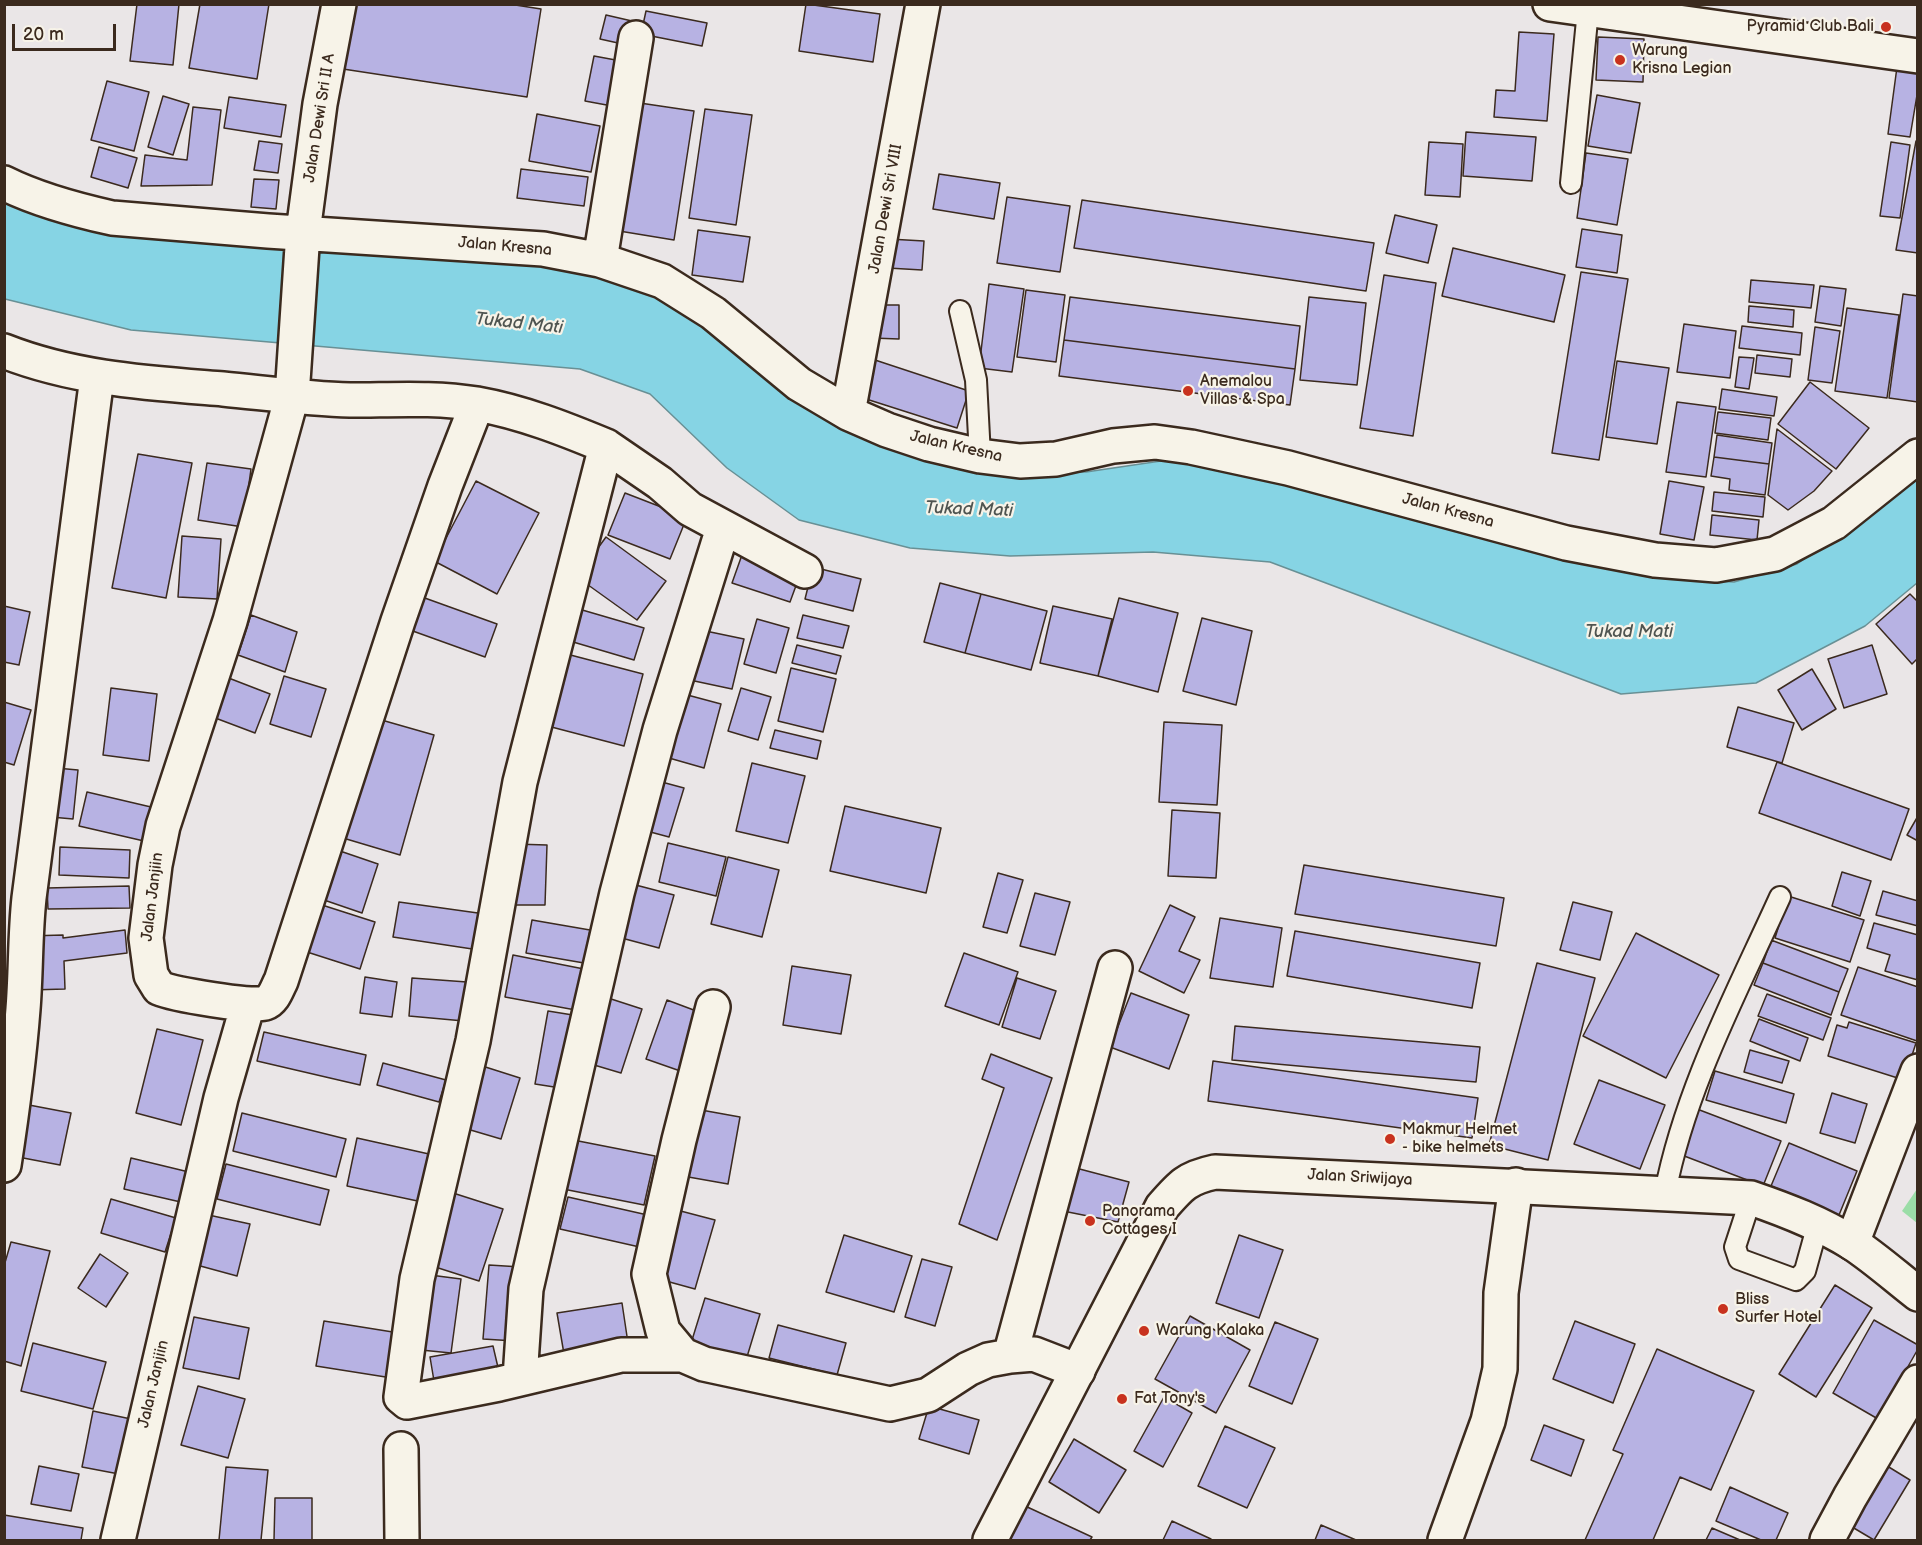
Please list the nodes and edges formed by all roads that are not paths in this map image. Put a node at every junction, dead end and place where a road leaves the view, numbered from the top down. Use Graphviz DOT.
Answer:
graph roads {
  1 [pos="339,4"];
  2 [pos="923,4"];
  3 [pos="1550,4"];
  4 [pos="1588,10"];
  5 [pos="636,38"];
  6 [pos="1917,56"];
  7 [pos="4,183"];
  8 [pos="1571,183"];
  9 [pos="302,238"];
  10 [pos="600,260"];
  11 [pos="960,311"];
  12 [pos="7,362"];
  13 [pos="97,377"];
  14 [pos="292,389"];
  15 [pos="477,404"];
  16 [pos="848,413"];
  17 [pos="606,446"];
  18 [pos="980,456"];
  19 [pos="1917,456"];
  20 [pos="723,528"];
  21 [pos="805,571"];
  22 [pos="1780,897"];
  23 [pos="1115,968"];
  24 [pos="248,1004"];
  25 [pos="713,1007"];
  26 [pos="1917,1071"];
  27 [pos="4,1165"];
  28 [pos="1516,1185"];
  29 [pos="1665,1193"];
  30 [pos="1750,1198"];
  31 [pos="1818,1224"];
  32 [pos="1852,1243"];
  33 [pos="1917,1294"];
  34 [pos="683,1355"];
  35 [pos="1010,1356"];
  36 [pos="1078,1371"];
  37 [pos="520,1378"];
  38 [pos="1917,1382"];
  39 [pos="401,1449"];
  40 [pos="118,1540"];
  41 [pos="402,1540"];
  42 [pos="990,1540"];
  43 [pos="1446,1540"];
  44 [pos="1827,1540"];
  1 -- 9 [label="street, Jalan Dewi Sri II A"];
  2 -- 16 [label="street, Jalan Dewi Sri VIII"];
  3 -- 4 [label="street"];
  4 -- 6 [label="street"];
  4 -- 8 [label="lane"];
  5 -- 10 [label="street"];
  7 -- 9 [label="street, Jalan Kresna"];
  9 -- 10 [label="street, Jalan Kresna"];
  9 -- 14 [label="street, Jalan Dewi Sri II A"];
  10 -- 16 [label="street, Jalan Kresna"];
  11 -- 18 [label="lane"];
  12 -- 13 [label="street"];
  13 -- 14 [label="street"];
  13 -- 27 [label="street"];
  14 -- 15 [label="street"];
  14 -- 24 [label="street, Jalan Janjiin"];
  15 -- 17 [label="street"];
  15 -- 24 [label="street"];
  16 -- 18 [label="street, Jalan Kresna"];
  17 -- 20 [label="street"];
  17 -- 37 [label="street"];
  18 -- 19 [label="street, Jalan Kresna"];
  20 -- 21 [label="street"];
  20 -- 37 [label="street"];
  22 -- 29 [label="lane"];
  23 -- 35 [label="street"];
  24 -- 40 [label="street, Jalan Janjiin"];
  25 -- 34 [label="street"];
  26 -- 32 [label="street"];
  28 -- 29 [label="street, Jalan Sriwijaya"];
  28 -- 36 [label="street, Jalan Sriwijaya"];
  28 -- 43 [label="street"];
  29 -- 30 [label="street, Jalan Sriwijaya"];
  30 -- 31 [label="street, Jalan Sriwijaya"];
  30 -- 31 [label="lane"];
  31 -- 32 [label="street, Jalan Sriwijaya"];
  32 -- 33 [label="street, Jalan Sriwijaya"];
  34 -- 35 [label="street"];
  34 -- 37 [label="street"];
  35 -- 36 [label="street"];
  36 -- 42 [label="street, Jalan Sriwijaya"];
  38 -- 44 [label="street"];
  39 -- 41 [label="street"];
}
